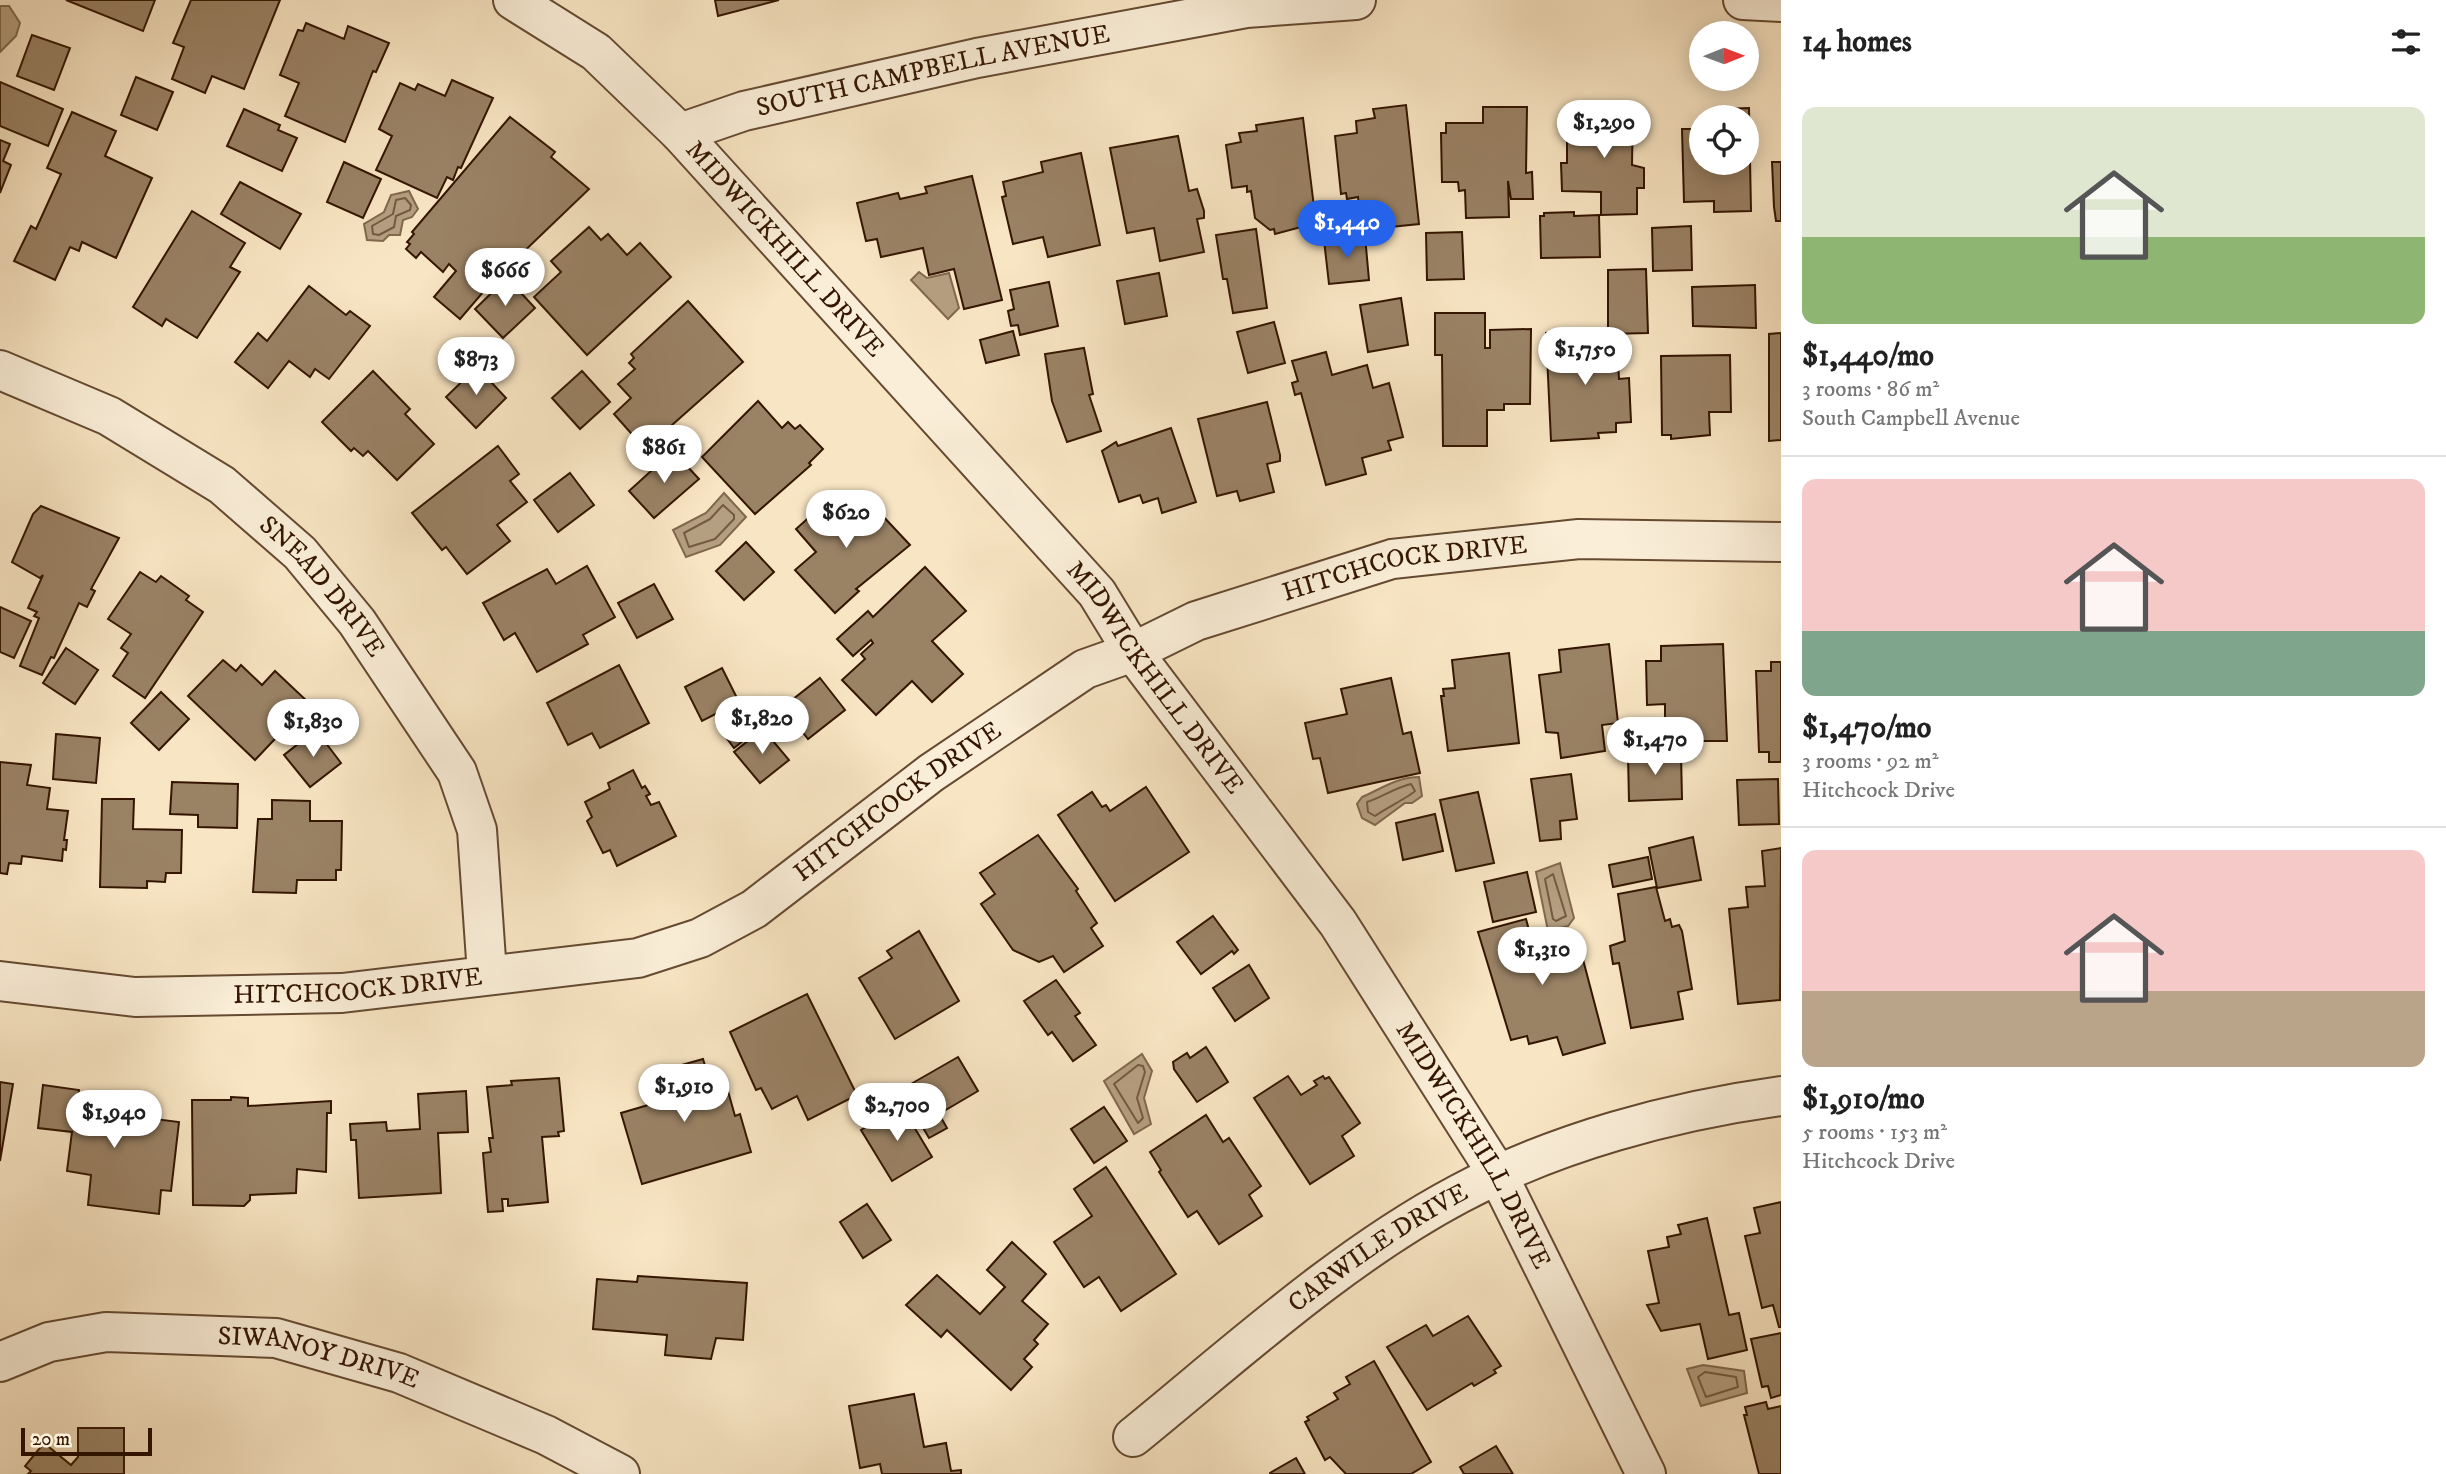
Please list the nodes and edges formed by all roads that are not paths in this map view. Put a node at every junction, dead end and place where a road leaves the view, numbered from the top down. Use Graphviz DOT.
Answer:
graph roads {
  1 [pos="513,0"];
  2 [pos="1356,0"];
  3 [pos="1742,0"];
  4 [pos="1781,2"];
  5 [pos="680,133"];
  6 [pos="0,370"];
  7 [pos="1781,542"];
  8 [pos="1133,652"];
  9 [pos="487,974"];
  10 [pos="0,981"];
  11 [pos="1781,1096"];
  12 [pos="1497,1175"];
  13 [pos="0,1362"];
  14 [pos="1133,1437"];
  15 [pos="620,1474"];
  16 [pos="1646,1474"];
  1 -- 5 [label="street, MIDWICKHILL DRIVE"];
  2 -- 5 [label="street, SOUTH CAMPBELL AVENUE"];
  3 -- 4 [label="street"];
  5 -- 8 [label="street, MIDWICKHILL DRIVE"];
  6 -- 9 [label="street, SNEAD DRIVE"];
  7 -- 8 [label="street, HITCHCOCK DRIVE"];
  8 -- 9 [label="street, HITCHCOCK DRIVE"];
  8 -- 12 [label="street, MIDWICKHILL DRIVE"];
  9 -- 10 [label="street, HITCHCOCK DRIVE"];
  11 -- 12 [label="street, CARWILE DRIVE"];
  12 -- 14 [label="street, CARWILE DRIVE"];
  12 -- 16 [label="street, MIDWICKHILL DRIVE"];
  13 -- 15 [label="street, SIWANOY DRIVE"];
}
